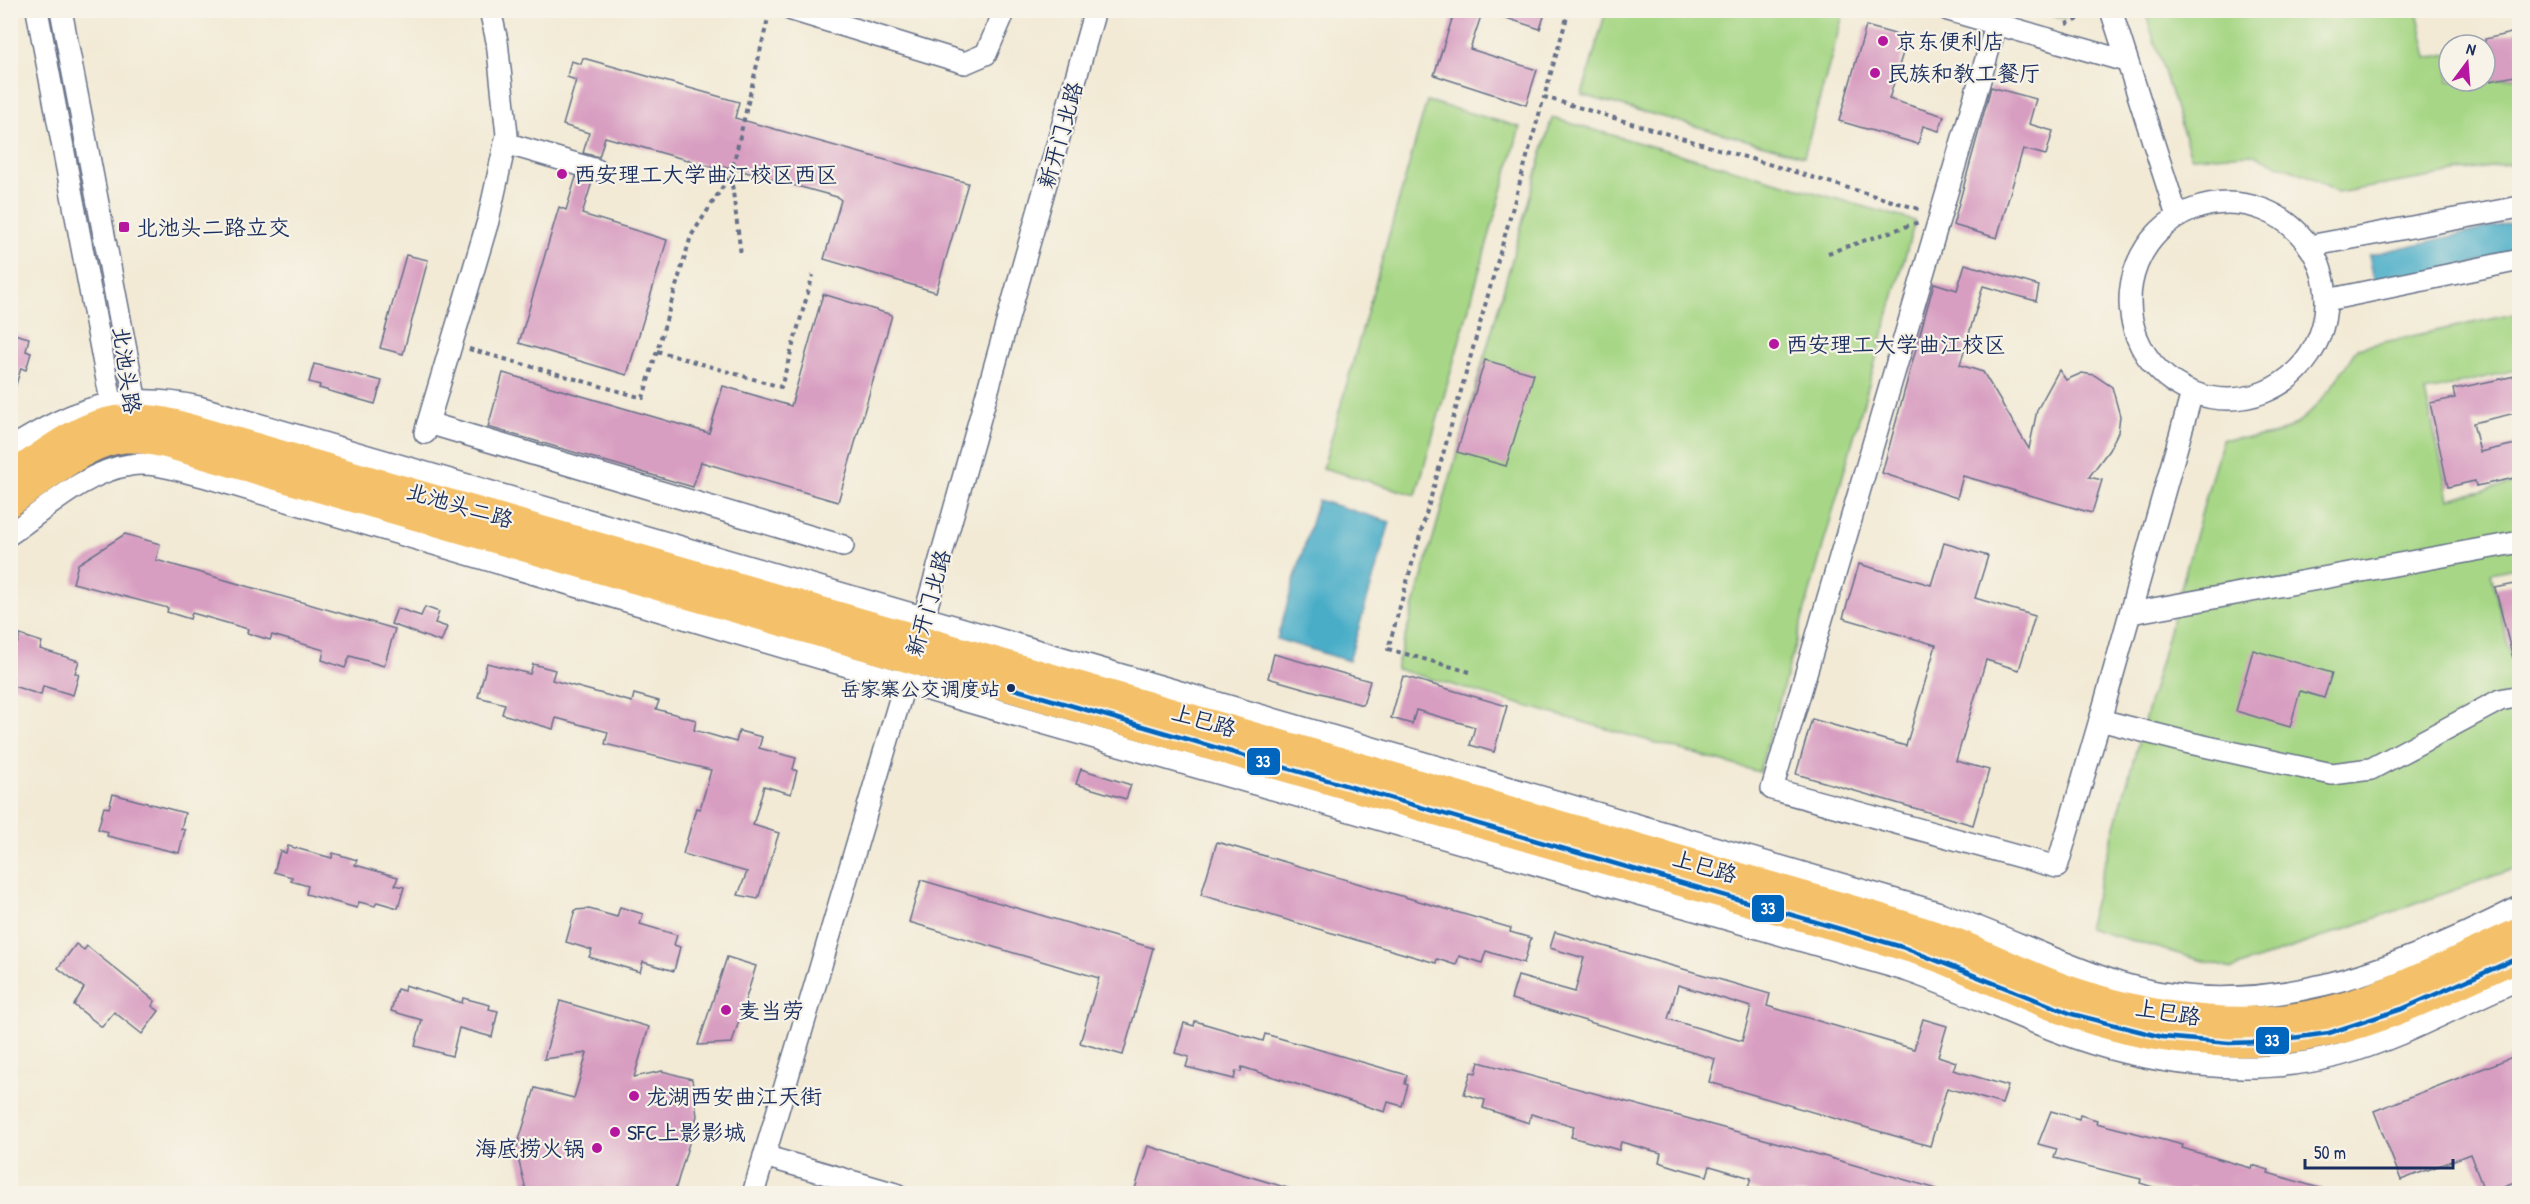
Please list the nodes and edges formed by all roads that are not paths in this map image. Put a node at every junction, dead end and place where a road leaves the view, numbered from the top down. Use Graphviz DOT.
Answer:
graph roads {
  1 [pos="38,10"];
  2 [pos="61,10"];
  3 [pos="490,10"];
  4 [pos="792,10"];
  5 [pos="1005,10"];
  6 [pos="1095,10"];
  7 [pos="1948,10"];
  8 [pos="2111,10"];
  9 [pos="1996,24"];
  10 [pos="2125,61"];
  11 [pos="505,143"];
  12 [pos="597,170"];
  13 [pos="2520,207"];
  14 [pos="2177,216"];
  15 [pos="2309,246"];
  16 [pos="2520,260"];
  17 [pos="2327,300"];
  18 [pos="2192,393"];
  19 [pos="126,423"];
  20 [pos="10,449"];
  21 [pos="10,476"];
  22 [pos="10,503"];
  23 [pos="10,534"];
  24 [pos="2520,542"];
  25 [pos="843,546"];
  26 [pos="2131,613"];
  27 [pos="915,649"];
  28 [pos="2520,696"];
  29 [pos="2100,720"];
  30 [pos="2520,907"];
  31 [pos="2520,931"];
  32 [pos="2520,957"];
  33 [pos="2520,979"];
  34 [pos="764,1156"];
  35 [pos="753,1194"];
  36 [pos="896,1194"];
  1 -- 19 [label="street, 北池头路"];
  2 -- 19 [label="street, 北池头路"];
  3 -- 11 [label="street"];
  4 -- 5 [label="street"];
  6 -- 27 [label="street, 新开门北路"];
  7 -- 9 [label="street"];
  8 -- 10 [label="street"];
  9 -- 10 [label="street"];
  9 -- 29 [label="street"];
  10 -- 14 [label="street"];
  11 -- 12 [label="street"];
  11 -- 25 [label="street"];
  13 -- 15 [label="street"];
  14 -- 15 [label="street"];
  14 -- 18 [label="street"];
  15 -- 17 [label="street"];
  16 -- 17 [label="street"];
  17 -- 18 [label="street"];
  18 -- 26 [label="street"];
  19 -- 20 [label="street"];
  19 -- 21 [label="main road"];
  19 -- 22 [label="main road, 北池头二路"];
  19 -- 23 [label="street"];
  19 -- 27 [label="main road, 北池头二路"];
  19 -- 27 [label="street"];
  24 -- 26 [label="street"];
  26 -- 29 [label="street"];
  27 -- 30 [label="street"];
  27 -- 31 [label="main road, 上巳路"];
  27 -- 32 [label="main road, 上巳路"];
  27 -- 33 [label="street"];
  27 -- 34 [label="street, 新开门北路"];
  28 -- 29 [label="street"];
  34 -- 35 [label="street, 新开门北路"];
  34 -- 36 [label="street"];
}
